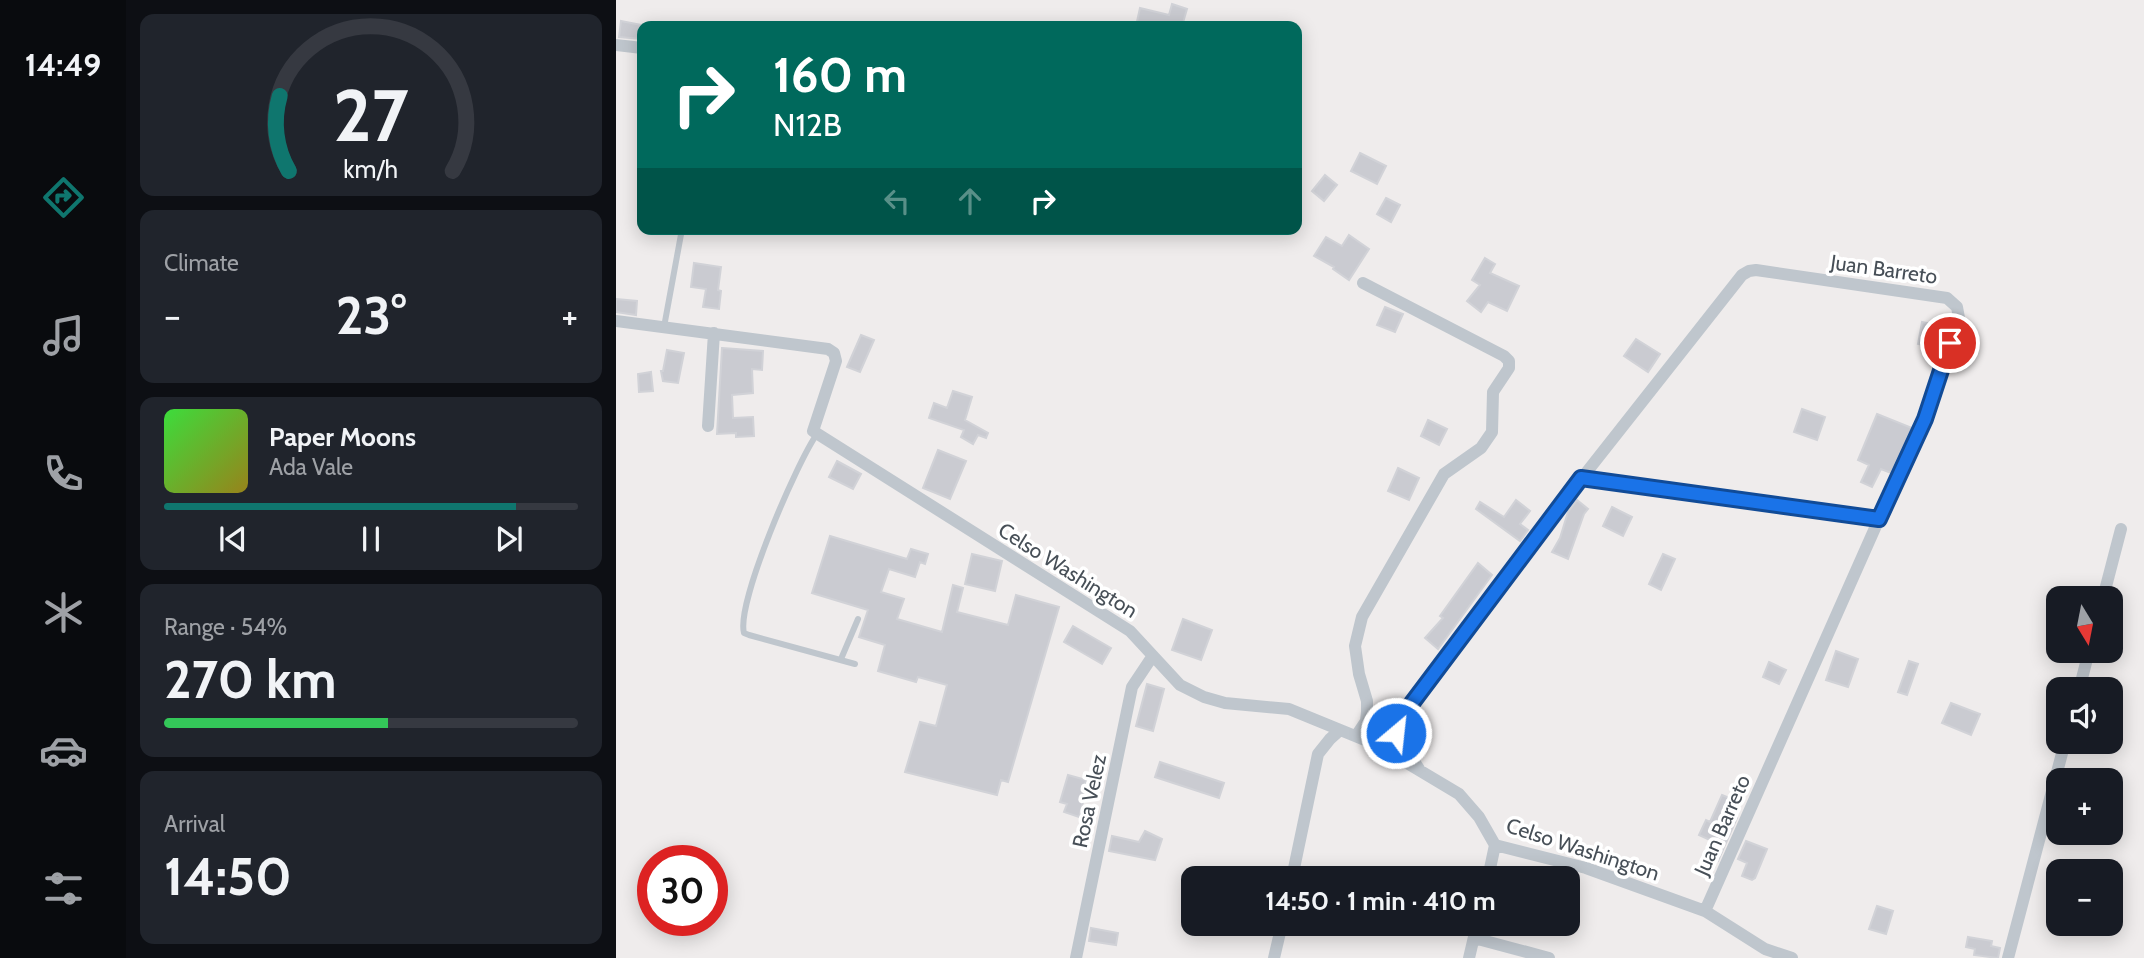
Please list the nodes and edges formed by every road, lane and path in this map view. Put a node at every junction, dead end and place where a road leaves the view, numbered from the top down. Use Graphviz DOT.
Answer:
graph roads {
  1 [pos="616,45"];
  2 [pos="637,47"];
  3 [pos="681,235"];
  4 [pos="1363,283"];
  5 [pos="616,321"];
  6 [pos="664,327"];
  7 [pos="715,333"];
  8 [pos="708,426"];
  9 [pos="817,434"];
  10 [pos="1581,478"];
  11 [pos="1879,519"];
  12 [pos="2121,529"];
  13 [pos="2105,586"];
  14 [pos="858,619"];
  15 [pos="1152,657"];
  16 [pos="841,659"];
  17 [pos="855,664"];
  18 [pos="1340,730"];
  19 [pos="1356,736"];
  20 [pos="2062,754"];
  21 [pos="1419,769"];
  22 [pos="1495,845"];
  23 [pos="1295,866"];
  24 [pos="1491,866"];
  25 [pos="1705,911"];
  26 [pos="1279,936"];
  27 [pos="1474,938"];
  28 [pos="1076,958"];
  29 [pos="1274,958"];
  30 [pos="1469,958"];
  31 [pos="1549,958"];
  32 [pos="1792,958"];
  33 [pos="2008,958"];
  1 -- 2 [label="street"];
  3 -- 6 [label="lane"];
  4 -- 19 [label="street"];
  5 -- 6 [label="street"];
  6 -- 7 [label="street"];
  7 -- 8 [label="street"];
  7 -- 9 [label="street"];
  9 -- 15 [label="street, Celso Washington"];
  9 -- 16 [label="lane"];
  10 -- 11 [label="street"];
  10 -- 11 [label="street, Juan Barreto"];
  10 -- 21 [label="street"];
  11 -- 25 [label="street, Juan Barreto"];
  12 -- 13 [label="street"];
  14 -- 16 [label="lane"];
  15 -- 18 [label="street, Celso Washington"];
  15 -- 28 [label="street, Rosa Velez"];
  16 -- 17 [label="lane"];
  18 -- 19 [label="street, Celso Washington"];
  18 -- 23 [label="street"];
  19 -- 21 [label="street, Celso Washington"];
  20 -- 33 [label="street"];
  21 -- 22 [label="street, Celso Washington"];
  22 -- 24 [label="street"];
  22 -- 25 [label="street, Celso Washington"];
  25 -- 32 [label="street, Celso Washington"];
  26 -- 29 [label="street"];
  27 -- 30 [label="street"];
  27 -- 31 [label="street"];
}
